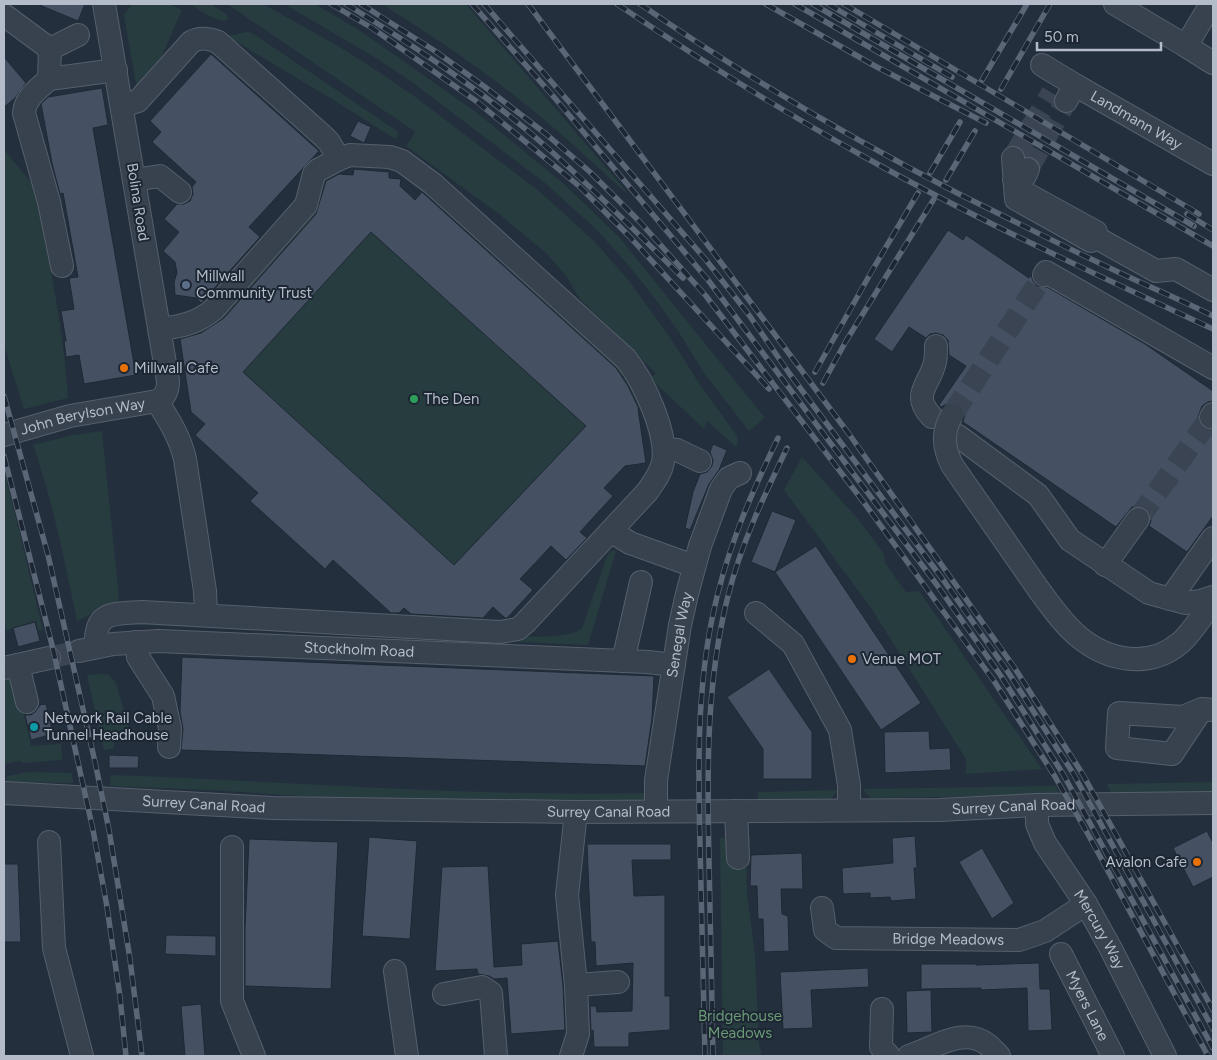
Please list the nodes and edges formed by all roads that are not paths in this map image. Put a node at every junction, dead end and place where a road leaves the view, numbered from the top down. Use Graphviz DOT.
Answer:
graph roads {
  1 [pos="104,4"];
  2 [pos="1212,4"];
  3 [pos="1122,6"];
  4 [pos="4,15"];
  5 [pos="78,35"];
  6 [pos="1186,46"];
  7 [pos="50,49"];
  8 [pos="1213,63"];
  9 [pos="1042,65"];
  10 [pos="116,70"];
  11 [pos="49,80"];
  12 [pos="122,106"];
  13 [pos="339,159"];
  14 [pos="1213,164"];
  15 [pos="1018,169"];
  16 [pos="134,180"];
  17 [pos="180,192"];
  18 [pos="62,266"];
  19 [pos="1044,275"];
  20 [pos="1213,290"];
  21 [pos="159,329"];
  22 [pos="936,346"];
  23 [pos="1213,368"];
  24 [pos="160,400"];
  25 [pos="4,435"];
  26 [pos="958,436"];
  27 [pos="664,449"];
  28 [pos="700,461"];
  29 [pos="740,474"];
  30 [pos="1138,519"];
  31 [pos="611,531"];
  32 [pos="1213,538"];
  33 [pos="1213,561"];
  34 [pos="1106,564"];
  35 [pos="694,566"];
  36 [pos="641,582"];
  37 [pos="1213,597"];
  38 [pos="1177,601"];
  39 [pos="1213,601"];
  40 [pos="756,614"];
  41 [pos="206,615"];
  42 [pos="136,642"];
  43 [pos="49,658"];
  44 [pos="623,661"];
  45 [pos="674,665"];
  46 [pos="11,667"];
  47 [pos="27,702"];
  48 [pos="170,748"];
  49 [pos="4,793"];
  50 [pos="1213,802"];
  51 [pos="1037,805"];
  52 [pos="849,810"];
  53 [pos="736,811"];
  54 [pos="576,812"];
  55 [pos="656,812"];
  56 [pos="49,842"];
  57 [pos="232,847"];
  58 [pos="738,858"];
  59 [pos="1086,904"];
  60 [pos="822,908"];
  61 [pos="1061,954"];
  62 [pos="396,971"];
  63 [pos="618,982"];
  64 [pos="576,985"];
  65 [pos="444,994"];
  66 [pos="882,1009"];
  67 [pos="82,1056"];
  68 [pos="254,1056"];
  69 [pos="406,1056"];
  70 [pos="496,1056"];
  71 [pos="572,1056"];
  72 [pos="890,1056"];
  73 [pos="908,1056"];
  74 [pos="999,1056"];
  75 [pos="1112,1056"];
  76 [pos="1166,1056"];
  1 -- 10 [label="street, Bolina Road"];
  2 -- 6 [label="street"];
  3 -- 6 [label="street"];
  4 -- 7 [label="street"];
  5 -- 7 [label="street"];
  6 -- 8 [label="street"];
  7 -- 11 [label="street"];
  9 -- 14 [label="street, Landmann Way"];
  10 -- 11 [label="street"];
  10 -- 12 [label="street, Bolina Road"];
  11 -- 18 [label="street"];
  12 -- 13 [label="street"];
  12 -- 16 [label="street, Bolina Road"];
  13 -- 21 [label="street"];
  13 -- 27 [label="street"];
  15 -- 20 [label="street"];
  16 -- 17 [label="street"];
  16 -- 21 [label="street, Bolina Road"];
  19 -- 23 [label="street"];
  21 -- 24 [label="street, Bolina Road"];
  22 -- 39 [label="street, bridge"];
  24 -- 25 [label="street, John Berylson Way"];
  24 -- 41 [label="street"];
  26 -- 34 [label="street"];
  27 -- 28 [label="street"];
  27 -- 31 [label="street"];
  29 -- 35 [label="street, Senegal Way"];
  30 -- 34 [label="street"];
  31 -- 35 [label="street"];
  31 -- 41 [label="street"];
  32 -- 38 [label="street"];
  33 -- 38 [label="street"];
  34 -- 38 [label="street"];
  35 -- 45 [label="street, Senegal Way"];
  36 -- 44 [label="street"];
  37 -- 38 [label="street"];
  40 -- 52 [label="street"];
  41 -- 42 [label="street, Stockholm Road"];
  42 -- 44 [label="street, Stockholm Road"];
  42 -- 48 [label="street"];
  43 -- 46 [label="street"];
  44 -- 45 [label="street, Stockholm Road"];
  45 -- 55 [label="street, Senegal Way"];
  46 -- 47 [label="street"];
  49 -- 54 [label="street, Surrey Canal Road"];
  50 -- 51 [label="street, Surrey Canal Road"];
  51 -- 52 [label="street, Surrey Canal Road"];
  51 -- 59 [label="street, Mercury Way"];
  52 -- 53 [label="street, Surrey Canal Road"];
  53 -- 55 [label="street, Surrey Canal Road"];
  53 -- 58 [label="street"];
  54 -- 55 [label="street, Surrey Canal Road"];
  54 -- 64 [label="street"];
  56 -- 67 [label="street"];
  57 -- 68 [label="street"];
  59 -- 60 [label="street, Bridge Meadows"];
  59 -- 76 [label="street, Mercury Way"];
  61 -- 75 [label="street, Myers Lane"];
  62 -- 69 [label="street"];
  63 -- 64 [label="street"];
  64 -- 71 [label="street"];
  65 -- 70 [label="street"];
  66 -- 72 [label="street"];
  73 -- 74 [label="street"];
}
